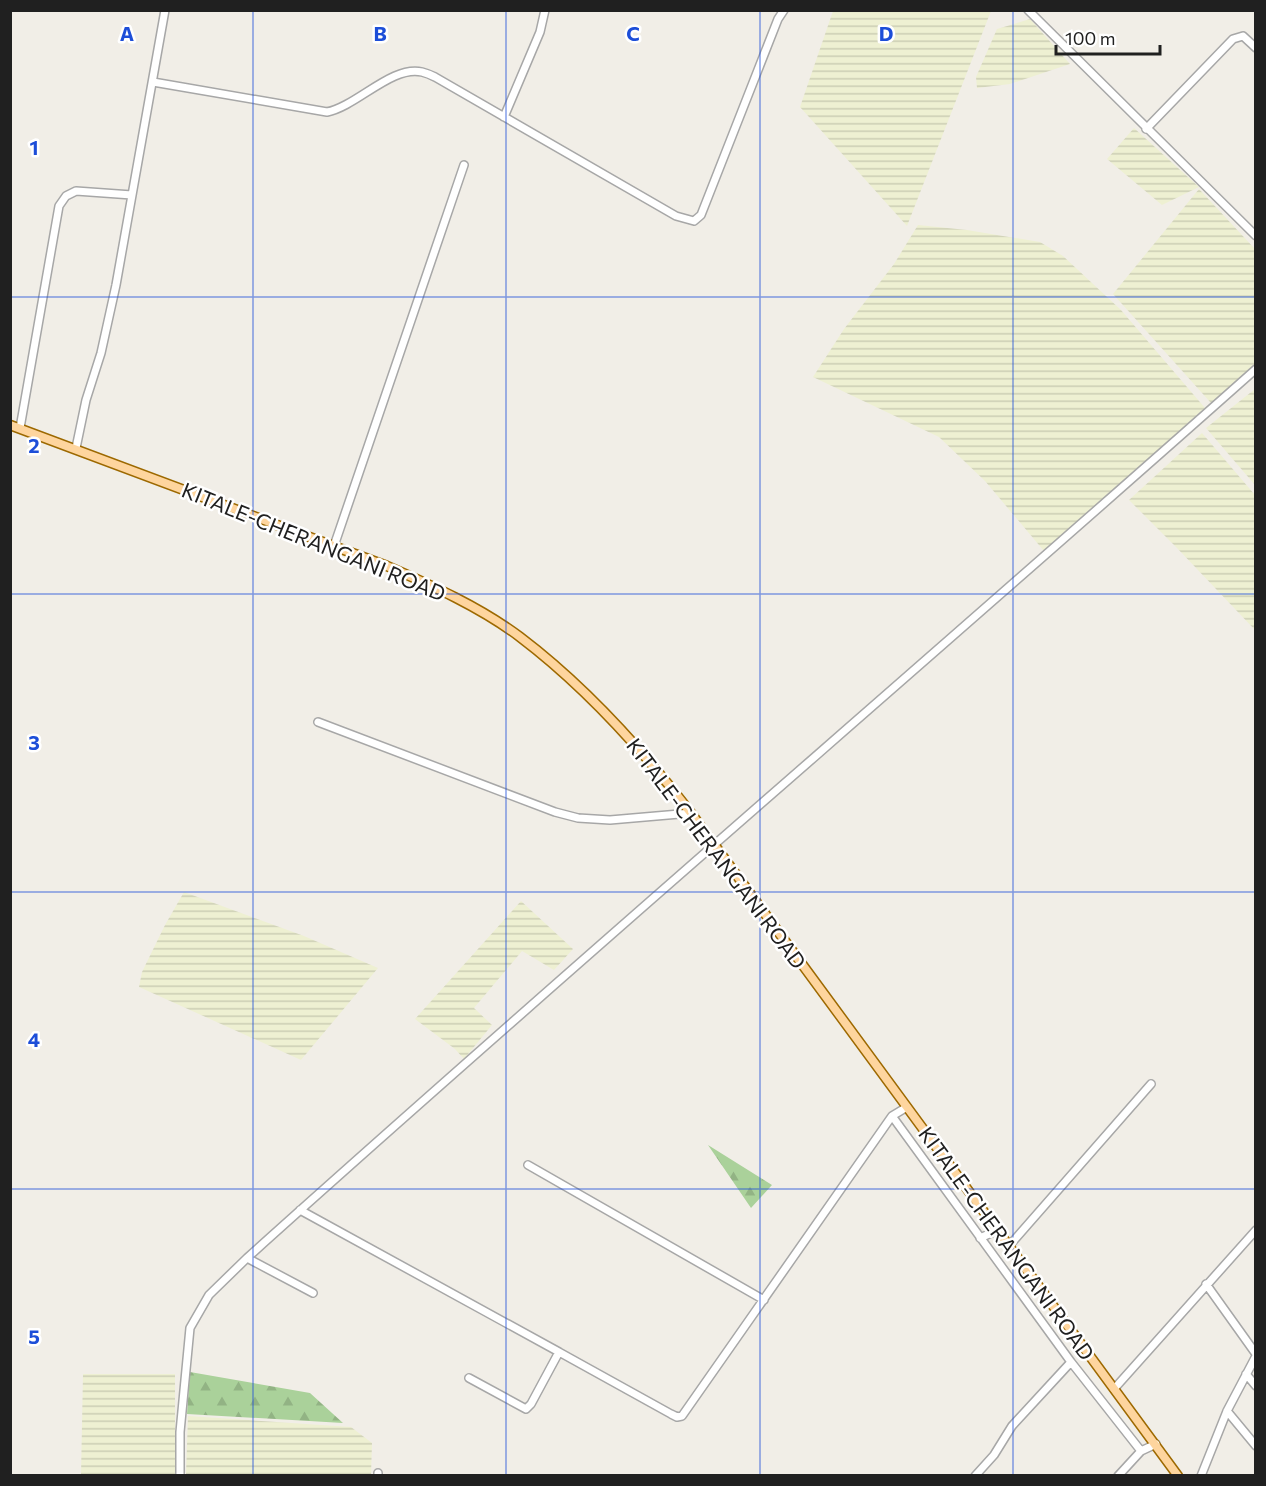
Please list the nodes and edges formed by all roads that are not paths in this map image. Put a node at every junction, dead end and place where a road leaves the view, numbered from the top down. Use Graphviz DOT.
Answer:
graph roads {
  1 [pos="165,10"];
  2 [pos="545,10"];
  3 [pos="783,10"];
  4 [pos="1028,10"];
  5 [pos="1256,48"];
  6 [pos="153,82"];
  7 [pos="504,117"];
  8 [pos="1146,129"];
  9 [pos="464,165"];
  10 [pos="132,195"];
  11 [pos="1256,236"];
  12 [pos="1256,369"];
  13 [pos="10,425"];
  14 [pos="20,428"];
  15 [pos="76,448"];
  16 [pos="334,546"];
  17 [pos="318,722"];
  18 [pos="691,813"];
  19 [pos="714,845"];
  20 [pos="1151,1084"];
  21 [pos="907,1107"];
  22 [pos="891,1116"];
  23 [pos="528,1165"];
  24 [pos="300,1210"];
  25 [pos="998,1230"];
  26 [pos="1256,1230"];
  27 [pos="980,1238"];
  28 [pos="1009,1246"];
  29 [pos="247,1258"];
  30 [pos="1206,1284"];
  31 [pos="313,1293"];
  32 [pos="764,1300"];
  33 [pos="559,1352"];
  34 [pos="1256,1355"];
  35 [pos="1071,1362"];
  36 [pos="1246,1374"];
  37 [pos="469,1378"];
  38 [pos="1256,1386"];
  39 [pos="1114,1389"];
  40 [pos="1227,1411"];
  41 [pos="1156,1444"];
  42 [pos="1256,1446"];
  43 [pos="1141,1452"];
  44 [pos="180,1476"];
  45 [pos="975,1476"];
  46 [pos="1118,1476"];
  47 [pos="1178,1476"];
  48 [pos="1201,1476"];
  1 -- 6 [label="street"];
  2 -- 7 [label="street"];
  3 -- 7 [label="street"];
  4 -- 8 [label="street"];
  5 -- 8 [label="street"];
  6 -- 7 [label="street"];
  6 -- 10 [label="street"];
  8 -- 11 [label="street"];
  9 -- 16 [label="street"];
  10 -- 14 [label="street"];
  10 -- 15 [label="street"];
  12 -- 19 [label="street"];
  13 -- 14 [label="main road, KITALE-CHERANGANI ROAD"];
  14 -- 15 [label="main road, KITALE-CHERANGANI ROAD"];
  15 -- 16 [label="main road, KITALE-CHERANGANI ROAD"];
  16 -- 18 [label="main road, KITALE-CHERANGANI ROAD"];
  17 -- 18 [label="street"];
  18 -- 19 [label="main road, KITALE-CHERANGANI ROAD"];
  19 -- 21 [label="main road, KITALE-CHERANGANI ROAD"];
  19 -- 24 [label="street"];
  20 -- 28 [label="street"];
  21 -- 22 [label="street"];
  21 -- 25 [label="main road, KITALE-CHERANGANI ROAD"];
  22 -- 27 [label="street"];
  22 -- 32 [label="street"];
  23 -- 32 [label="street"];
  24 -- 29 [label="street"];
  24 -- 33 [label="street"];
  25 -- 27 [label="street"];
  25 -- 28 [label="main road, KITALE-CHERANGANI ROAD"];
  26 -- 30 [label="street"];
  27 -- 35 [label="street"];
  28 -- 39 [label="main road, KITALE-CHERANGANI ROAD"];
  29 -- 31 [label="street"];
  29 -- 44 [label="street"];
  30 -- 34 [label="street"];
  30 -- 39 [label="street"];
  32 -- 33 [label="street"];
  33 -- 37 [label="street"];
  34 -- 36 [label="street"];
  35 -- 43 [label="street"];
  35 -- 45 [label="street"];
  36 -- 38 [label="street"];
  36 -- 40 [label="street"];
  39 -- 41 [label="main road, KITALE-CHERANGANI ROAD"];
  40 -- 42 [label="street"];
  40 -- 48 [label="street"];
  41 -- 43 [label="street"];
  41 -- 47 [label="main road, KITALE-CHERANGANI ROAD"];
  43 -- 46 [label="street"];
}
